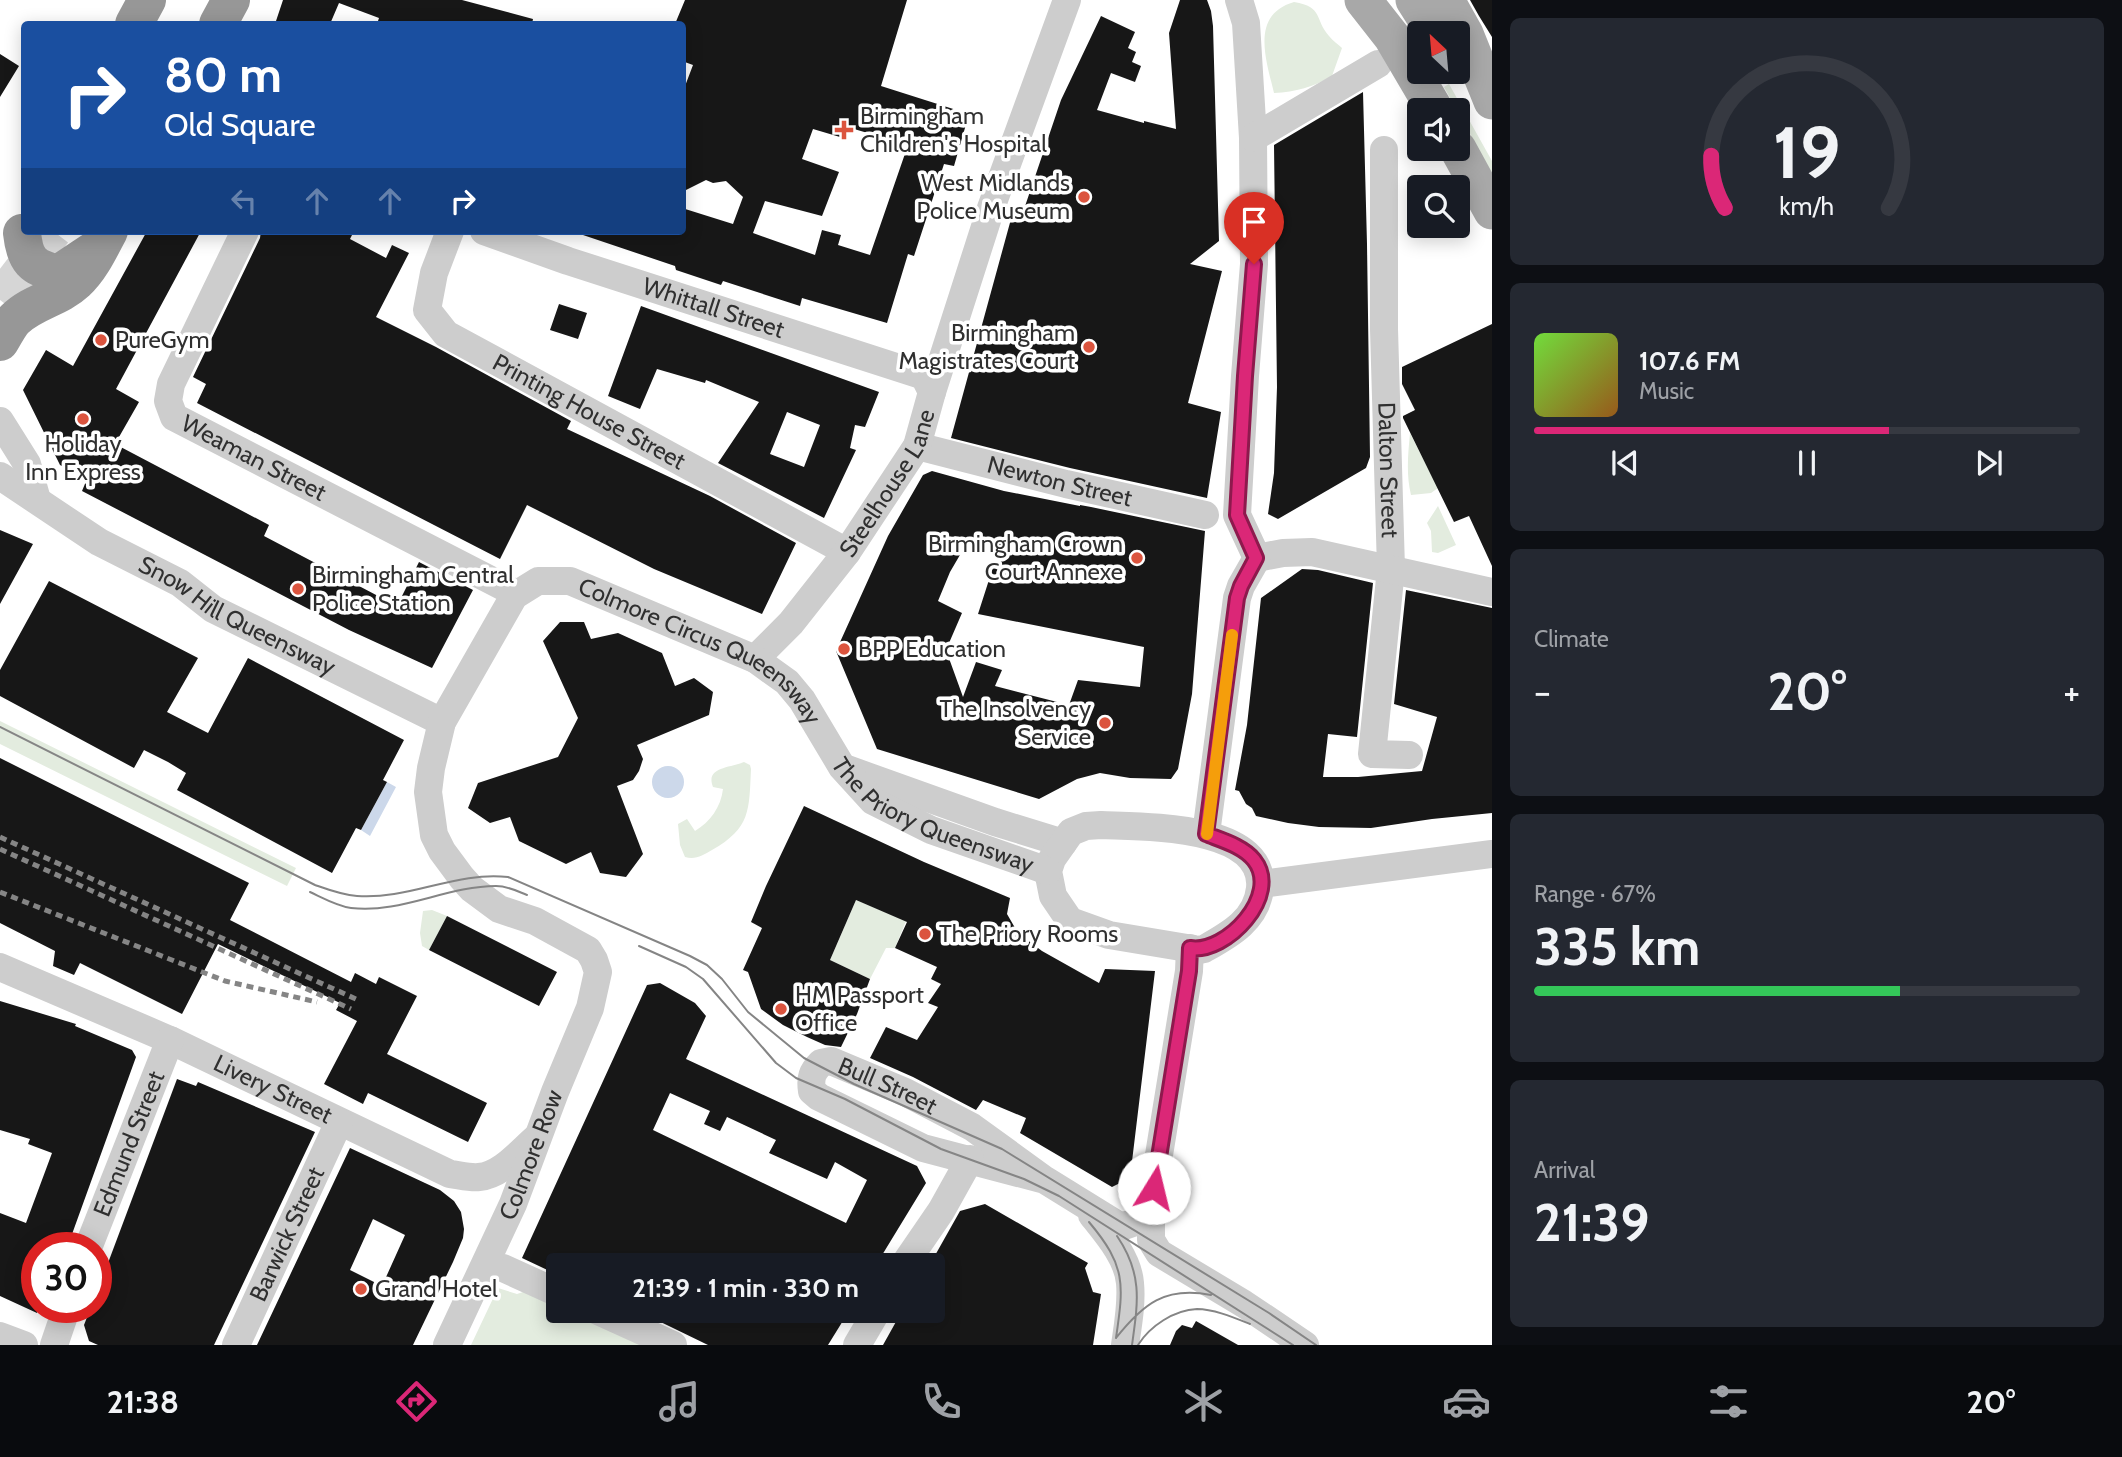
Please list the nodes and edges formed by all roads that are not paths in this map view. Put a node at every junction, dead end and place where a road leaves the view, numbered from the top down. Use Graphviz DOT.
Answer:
graph roads {
  1 [pos="147,0"];
  2 [pos="175,0"];
  3 [pos="202,0"];
  4 [pos="231,0"];
  5 [pos="1067,0"];
  6 [pos="1239,0"];
  7 [pos="1363,0"];
  8 [pos="1378,0"];
  9 [pos="1413,0"];
  10 [pos="1446,0"];
  11 [pos="136,21"];
  12 [pos="164,21"];
  13 [pos="192,21"];
  14 [pos="220,21"];
  15 [pos="1427,21"];
  16 [pos="1385,50"];
  17 [pos="1470,83"];
  18 [pos="1425,98"];
  19 [pos="1492,101"];
  20 [pos="1492,114"];
  21 [pos="1253,138"];
  22 [pos="1384,150"];
  23 [pos="1465,161"];
  24 [pos="1492,211"];
  25 [pos="21,234"];
  26 [pos="24,235"];
  27 [pos="93,235"];
  28 [pos="94,235"];
  29 [pos="243,235"];
  30 [pos="448,235"];
  31 [pos="495,235"];
  32 [pos="0,273"];
  33 [pos="0,342"];
  34 [pos="932,392"];
  35 [pos="0,421"];
  36 [pos="917,446"];
  37 [pos="0,454"];
  38 [pos="0,476"];
  39 [pos="33,497"];
  40 [pos="1205,515"];
  41 [pos="839,547"];
  42 [pos="1256,558"];
  43 [pos="1391,569"];
  44 [pos="1492,592"];
  45 [pos="514,596"];
  46 [pos="755,659"];
  47 [pos="442,722"];
  48 [pos="1409,755"];
  49 [pos="842,767"];
  50 [pos="1206,834"];
  51 [pos="1063,843"];
  52 [pos="1492,854"];
  53 [pos="1048,871"];
  54 [pos="1261,884"];
  55 [pos="1193,956"];
  56 [pos="0,967"];
  57 [pos="170,1040"];
  58 [pos="339,1122"];
  59 [pos="539,1134"];
  60 [pos="970,1159"];
  61 [pos="1045,1180"];
  62 [pos="1084,1205"];
  63 [pos="1150,1216"];
  64 [pos="94,1232"];
  65 [pos="912,1253"];
  66 [pos="503,1268"];
  67 [pos="546,1288"];
  68 [pos="62,1323"];
  69 [pos="624,1323"];
  70 [pos="870,1323"];
  71 [pos="0,1336"];
  72 [pos="24,1345"];
  73 [pos="54,1345"];
  74 [pos="236,1345"];
  75 [pos="447,1345"];
  76 [pos="673,1345"];
  77 [pos="857,1345"];
  78 [pos="1125,1345"];
  79 [pos="1305,1345"];
  1 -- 11 [label="highway"];
  2 -- 12 [label="highway"];
  3 -- 13 [label="highway"];
  4 -- 14 [label="highway"];
  5 -- 34 [label="street, Steelhouse Lane"];
  6 -- 21 [label="street"];
  7 -- 16 [label="main road"];
  8 -- 16 [label="main road"];
  9 -- 15 [label="main road"];
  10 -- 19 [label="main road"];
  16 -- 18 [label="main road"];
  16 -- 21 [label="street"];
  17 -- 20 [label="main road"];
  21 -- 42 [label="street"];
  22 -- 43 [label="street, Dalton Street"];
  23 -- 24 [label="main road"];
  25 -- 32 [label="highway"];
  26 -- 27 [label="highway"];
  28 -- 33 [label="highway"];
  29 -- 45 [label="street, Weaman Street"];
  30 -- 41 [label="street, Printing House Street"];
  31 -- 34 [label="street, Whittall Street"];
  34 -- 36 [label="street, Steelhouse Lane"];
  35 -- 39 [label="street"];
  36 -- 40 [label="street, Newton Street"];
  36 -- 41 [label="street, Steelhouse Lane"];
  37 -- 39 [label="street, Snow Hill Queensway"];
  38 -- 39 [label="street, Snow Hill Queensway"];
  39 -- 47 [label="street, Snow Hill Queensway"];
  41 -- 46 [label="street, Steelhouse Lane"];
  42 -- 43 [label="street"];
  42 -- 50 [label="street"];
  43 -- 44 [label="street"];
  43 -- 48 [label="street, Dalton Street"];
  45 -- 46 [label="street, Colmore Circus Queensway"];
  45 -- 47 [label="street"];
  46 -- 49 [label="street, Colmore Circus Queensway"];
  47 -- 59 [label="street, Colmore Row"];
  49 -- 51 [label="street, The Priory Queensway"];
  49 -- 53 [label="street, The Priory Queensway"];
  50 -- 51 [label="street"];
  50 -- 54 [label="street"];
  51 -- 53 [label="street"];
  52 -- 54 [label="street"];
  53 -- 55 [label="street"];
  54 -- 55 [label="street"];
  55 -- 63 [label="street"];
  56 -- 57 [label="street, Livery Street"];
  57 -- 58 [label="street, Livery Street"];
  57 -- 64 [label="street, Edmund Street"];
  58 -- 59 [label="street, Livery Street"];
  58 -- 74 [label="street, Barwick Street"];
  59 -- 75 [label="street, Colmore Row"];
  60 -- 61 [label="street, Bull Street"];
  60 -- 61 [label="street, Bull Street"];
  60 -- 65 [label="street"];
  61 -- 62 [label="street, Bull Street"];
  62 -- 63 [label="street, Bull Street"];
  62 -- 78 [label="street"];
  63 -- 79 [label="street"];
  66 -- 67 [label="street"];
  68 -- 73 [label="street"];
  69 -- 76 [label="street"];
  70 -- 77 [label="street"];
  71 -- 72 [label="street"];
}
